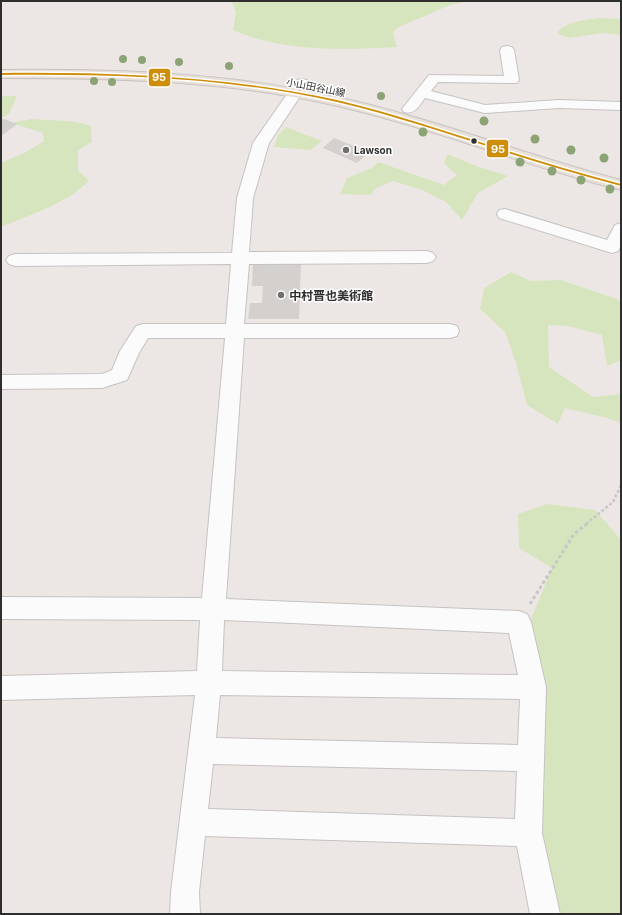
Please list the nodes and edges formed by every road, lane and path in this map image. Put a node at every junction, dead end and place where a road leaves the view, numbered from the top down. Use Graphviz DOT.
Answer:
graph roads {
  1 [pos="507,50"];
  2 [pos="1,64"];
  3 [pos="1,74"];
  4 [pos="299,88"];
  5 [pos="422,93"];
  6 [pos="621,106"];
  7 [pos="409,109"];
  8 [pos="551,150"];
  9 [pos="600,164"];
  10 [pos="621,170"];
  11 [pos="621,186"];
  12 [pos="505,214"];
  13 [pos="621,229"];
  14 [pos="240,258"];
  15 [pos="427,258"];
  16 [pos="15,260"];
  17 [pos="234,331"];
  18 [pos="450,331"];
  19 [pos="1,382"];
  20 [pos="621,485"];
  21 [pos="1,608"];
  22 [pos="213,609"];
  23 [pos="519,622"];
  24 [pos="209,683"];
  25 [pos="533,687"];
  26 [pos="1,688"];
  27 [pos="200,751"];
  28 [pos="531,758"];
  29 [pos="193,822"];
  30 [pos="528,833"];
  31 [pos="185,914"];
  32 [pos="545,914"];
  1 -- 5 [label="street"];
  2 -- 4 [label="main road, 小山田谷山線"];
  3 -- 4 [label="main road, 小山田谷山線"];
  4 -- 7 [label="main road, 小山田谷山線"];
  4 -- 11 [label="main road, 小山田谷山線"];
  4 -- 14 [label="street"];
  5 -- 6 [label="street"];
  5 -- 7 [label="street"];
  7 -- 8 [label="main road, 小山田谷山線"];
  9 -- 10 [label="main road"];
  12 -- 13 [label="street"];
  14 -- 15 [label="street"];
  14 -- 16 [label="street"];
  14 -- 17 [label="street"];
  17 -- 18 [label="street"];
  17 -- 19 [label="street"];
  17 -- 22 [label="street"];
  20 -- 23 [label="path"];
  21 -- 22 [label="street"];
  22 -- 23 [label="street"];
  22 -- 24 [label="street"];
  23 -- 25 [label="street"];
  24 -- 25 [label="street"];
  24 -- 26 [label="street"];
  24 -- 27 [label="street"];
  25 -- 28 [label="street"];
  27 -- 28 [label="street"];
  27 -- 29 [label="street"];
  28 -- 30 [label="street"];
  29 -- 30 [label="street"];
  29 -- 31 [label="street"];
  30 -- 32 [label="street"];
}
